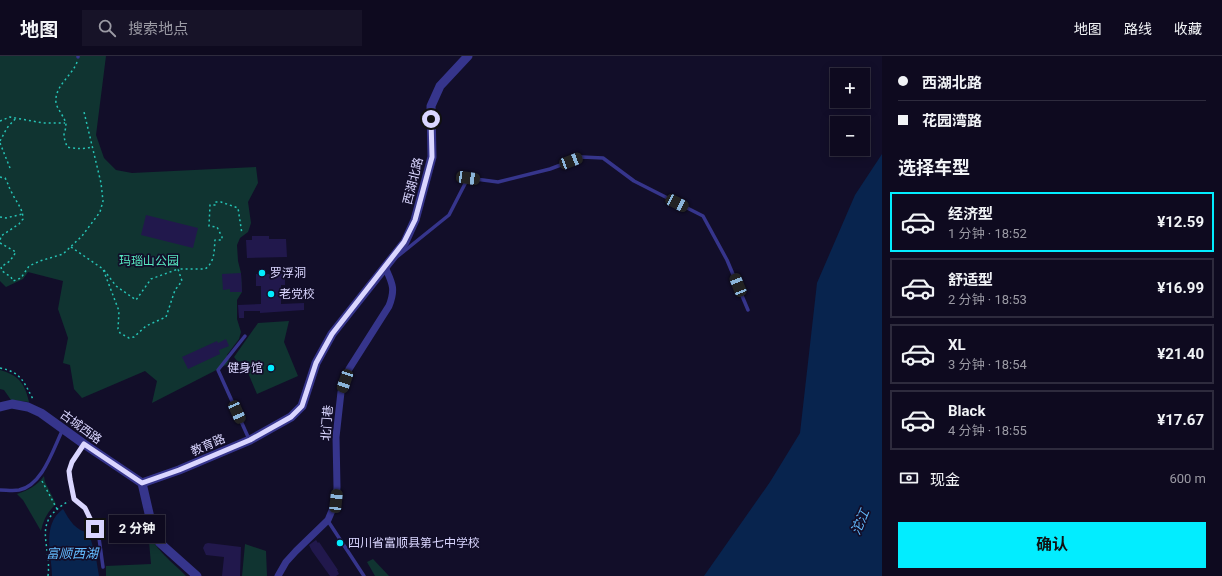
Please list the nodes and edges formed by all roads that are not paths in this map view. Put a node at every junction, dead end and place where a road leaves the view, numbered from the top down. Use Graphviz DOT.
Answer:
graph roads {
  1 [pos="468,56"];
  2 [pos="385,267"];
  3 [pos="748,310"];
  4 [pos="245,336"];
  5 [pos="0,407"];
  6 [pos="63,429"];
  7 [pos="250,440"];
  8 [pos="84,444"];
  9 [pos="142,483"];
  10 [pos="0,490"];
  11 [pos="328,520"];
  12 [pos="103,567"];
  13 [pos="197,576"];
  14 [pos="278,576"];
  15 [pos="364,576"];
  1 -- 2 [label="street, 西湖北路"];
  2 -- 3 [label="lane"];
  2 -- 7 [label="street, 教育路"];
  2 -- 11 [label="street, 北门巷"];
  4 -- 7 [label="lane"];
  5 -- 6 [label="street, 古城西路"];
  6 -- 8 [label="street, 古城西路"];
  6 -- 10 [label="lane"];
  7 -- 9 [label="street, 教育路"];
  8 -- 9 [label="street, 古城西路"];
  8 -- 12 [label="lane"];
  9 -- 13 [label="street"];
  11 -- 14 [label="street, 北门巷"];
  11 -- 15 [label="lane"];
}
